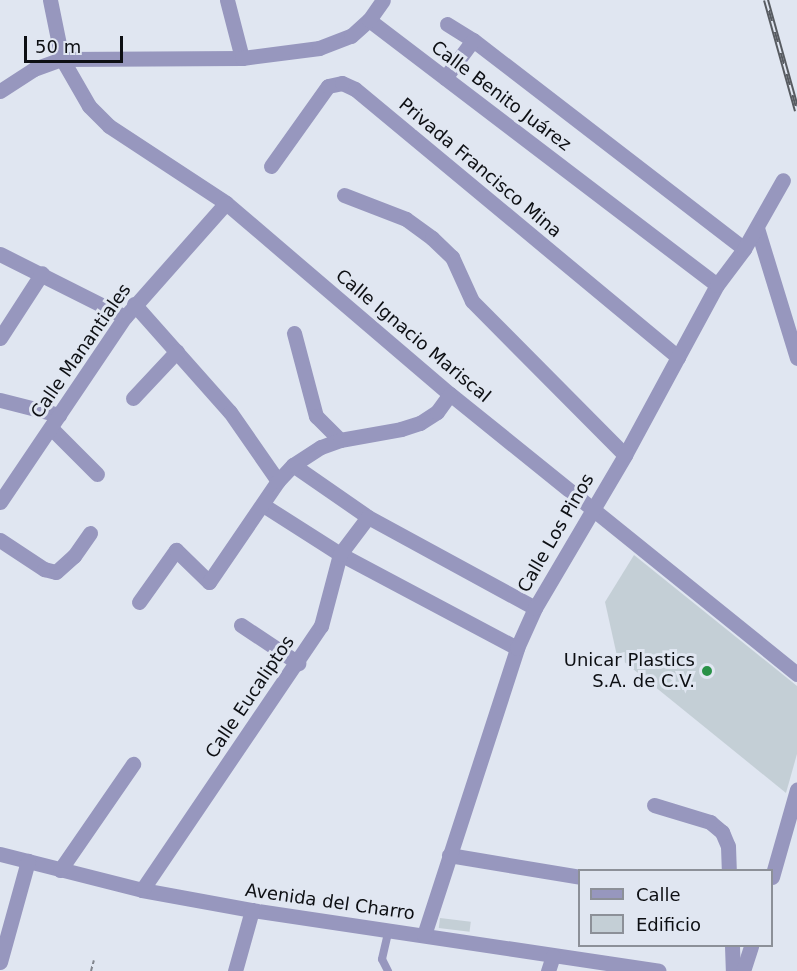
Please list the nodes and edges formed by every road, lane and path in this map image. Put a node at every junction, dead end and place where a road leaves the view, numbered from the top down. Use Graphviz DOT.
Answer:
graph roads {
  1 [pos="50,0"];
  2 [pos="227,0"];
  3 [pos="383,0"];
  4 [pos="369,20"];
  5 [pos="447,24"];
  6 [pos="473,40"];
  7 [pos="242,58"];
  8 [pos="62,59"];
  9 [pos="445,78"];
  10 [pos="0,91"];
  11 [pos="271,166"];
  12 [pos="783,180"];
  13 [pos="344,195"];
  14 [pos="226,203"];
  15 [pos="757,228"];
  16 [pos="744,249"];
  17 [pos="0,254"];
  18 [pos="42,273"];
  19 [pos="717,285"];
  20 [pos="134,304"];
  21 [pos="125,317"];
  22 [pos="294,333"];
  23 [pos="0,338"];
  24 [pos="177,351"];
  25 [pos="678,357"];
  26 [pos="797,357"];
  27 [pos="450,394"];
  28 [pos="133,398"];
  29 [pos="0,400"];
  30 [pos="55,421"];
  31 [pos="340,440"];
  32 [pos="625,454"];
  33 [pos="293,465"];
  34 [pos="97,474"];
  35 [pos="278,481"];
  36 [pos="0,502"];
  37 [pos="263,506"];
  38 [pos="591,511"];
  39 [pos="368,517"];
  40 [pos="90,533"];
  41 [pos="0,540"];
  42 [pos="339,554"];
  43 [pos="139,602"];
  44 [pos="535,608"];
  45 [pos="241,625"];
  46 [pos="517,648"];
  47 [pos="298,663"];
  48 [pos="797,674"];
  49 [pos="133,764"];
  50 [pos="797,789"];
  51 [pos="654,805"];
  52 [pos="0,854"];
  53 [pos="449,855"];
  54 [pos="28,861"];
  55 [pos="729,869"];
  56 [pos="60,870"];
  57 [pos="773,870"];
  58 [pos="578,877"];
  59 [pos="142,890"];
  60 [pos="252,910"];
  61 [pos="389,929"];
  62 [pos="424,935"];
  63 [pos="732,947"];
  64 [pos="751,947"];
  65 [pos="553,956"];
  66 [pos="94,960"];
  67 [pos="0,962"];
  68 [pos="633,970"];
  69 [pos="91,971"];
  70 [pos="235,971"];
  71 [pos="388,971"];
  72 [pos="548,971"];
  73 [pos="658,971"];
  74 [pos="733,971"];
  75 [pos="743,971"];
  1 -- 8 [label="street, Calle Ignacio Mariscal"];
  2 -- 7 [label="street"];
  3 -- 4 [label="street"];
  4 -- 7 [label="street"];
  4 -- 9 [label="street, Calle Benito Juárez"];
  5 -- 6 [label="street"];
  6 -- 9 [label="street"];
  6 -- 16 [label="street"];
  7 -- 8 [label="street"];
  8 -- 10 [label="street"];
  8 -- 14 [label="street, Calle Ignacio Mariscal"];
  9 -- 19 [label="street, Calle Benito Juárez"];
  11 -- 25 [label="street, Privada Francisco Mina"];
  12 -- 15 [label="street, Calle Los Pinos"];
  13 -- 32 [label="street"];
  14 -- 20 [label="street, Calle Manantiales"];
  14 -- 27 [label="street, Calle Ignacio Mariscal"];
  15 -- 16 [label="street, Calle Los Pinos"];
  15 -- 26 [label="street"];
  16 -- 19 [label="street, Calle Los Pinos"];
  17 -- 18 [label="street"];
  18 -- 21 [label="street"];
  18 -- 23 [label="street"];
  19 -- 25 [label="street, Calle Los Pinos"];
  20 -- 21 [label="street, Calle Manantiales"];
  20 -- 24 [label="street"];
  21 -- 30 [label="street, Calle Manantiales"];
  22 -- 31 [label="street"];
  24 -- 28 [label="street"];
  24 -- 35 [label="street"];
  25 -- 32 [label="street, Calle Los Pinos"];
  27 -- 31 [label="street"];
  27 -- 38 [label="street, Calle Ignacio Mariscal"];
  29 -- 30 [label="street"];
  30 -- 34 [label="street"];
  30 -- 36 [label="street, Calle Manantiales"];
  31 -- 33 [label="street"];
  32 -- 38 [label="street, Calle Los Pinos"];
  33 -- 35 [label="street"];
  33 -- 39 [label="street"];
  35 -- 37 [label="street"];
  37 -- 42 [label="street"];
  37 -- 43 [label="street"];
  38 -- 44 [label="street, Calle Los Pinos"];
  38 -- 48 [label="street, Calle Ignacio Mariscal"];
  39 -- 42 [label="street, Calle Eucaliptos"];
  39 -- 44 [label="street"];
  40 -- 41 [label="street"];
  42 -- 46 [label="street"];
  42 -- 47 [label="street, Calle Eucaliptos"];
  44 -- 46 [label="street, Calle Los Pinos"];
  45 -- 47 [label="street"];
  46 -- 53 [label="street, Calle Los Pinos"];
  47 -- 59 [label="street, Calle Eucaliptos"];
  49 -- 56 [label="street"];
  50 -- 57 [label="street"];
  51 -- 55 [label="street"];
  52 -- 54 [label="street, Avenida del Charro"];
  53 -- 58 [label="street"];
  53 -- 62 [label="street, Calle Los Pinos"];
  54 -- 56 [label="street, Avenida del Charro"];
  54 -- 67 [label="street"];
  56 -- 59 [label="street, Avenida del Charro"];
  59 -- 60 [label="street, Avenida del Charro"];
  60 -- 61 [label="street, Avenida del Charro"];
  60 -- 70 [label="street"];
  61 -- 62 [label="street, Avenida del Charro"];
  61 -- 71 [label="lane"];
  62 -- 65 [label="street, Avenida del Charro"];
  63 -- 74 [label="street"];
  64 -- 75 [label="street"];
  65 -- 68 [label="street, Avenida del Charro"];
  65 -- 72 [label="street"];
  66 -- 69 [label="path"];
  68 -- 73 [label="street, Avenida del Charro"];
}
